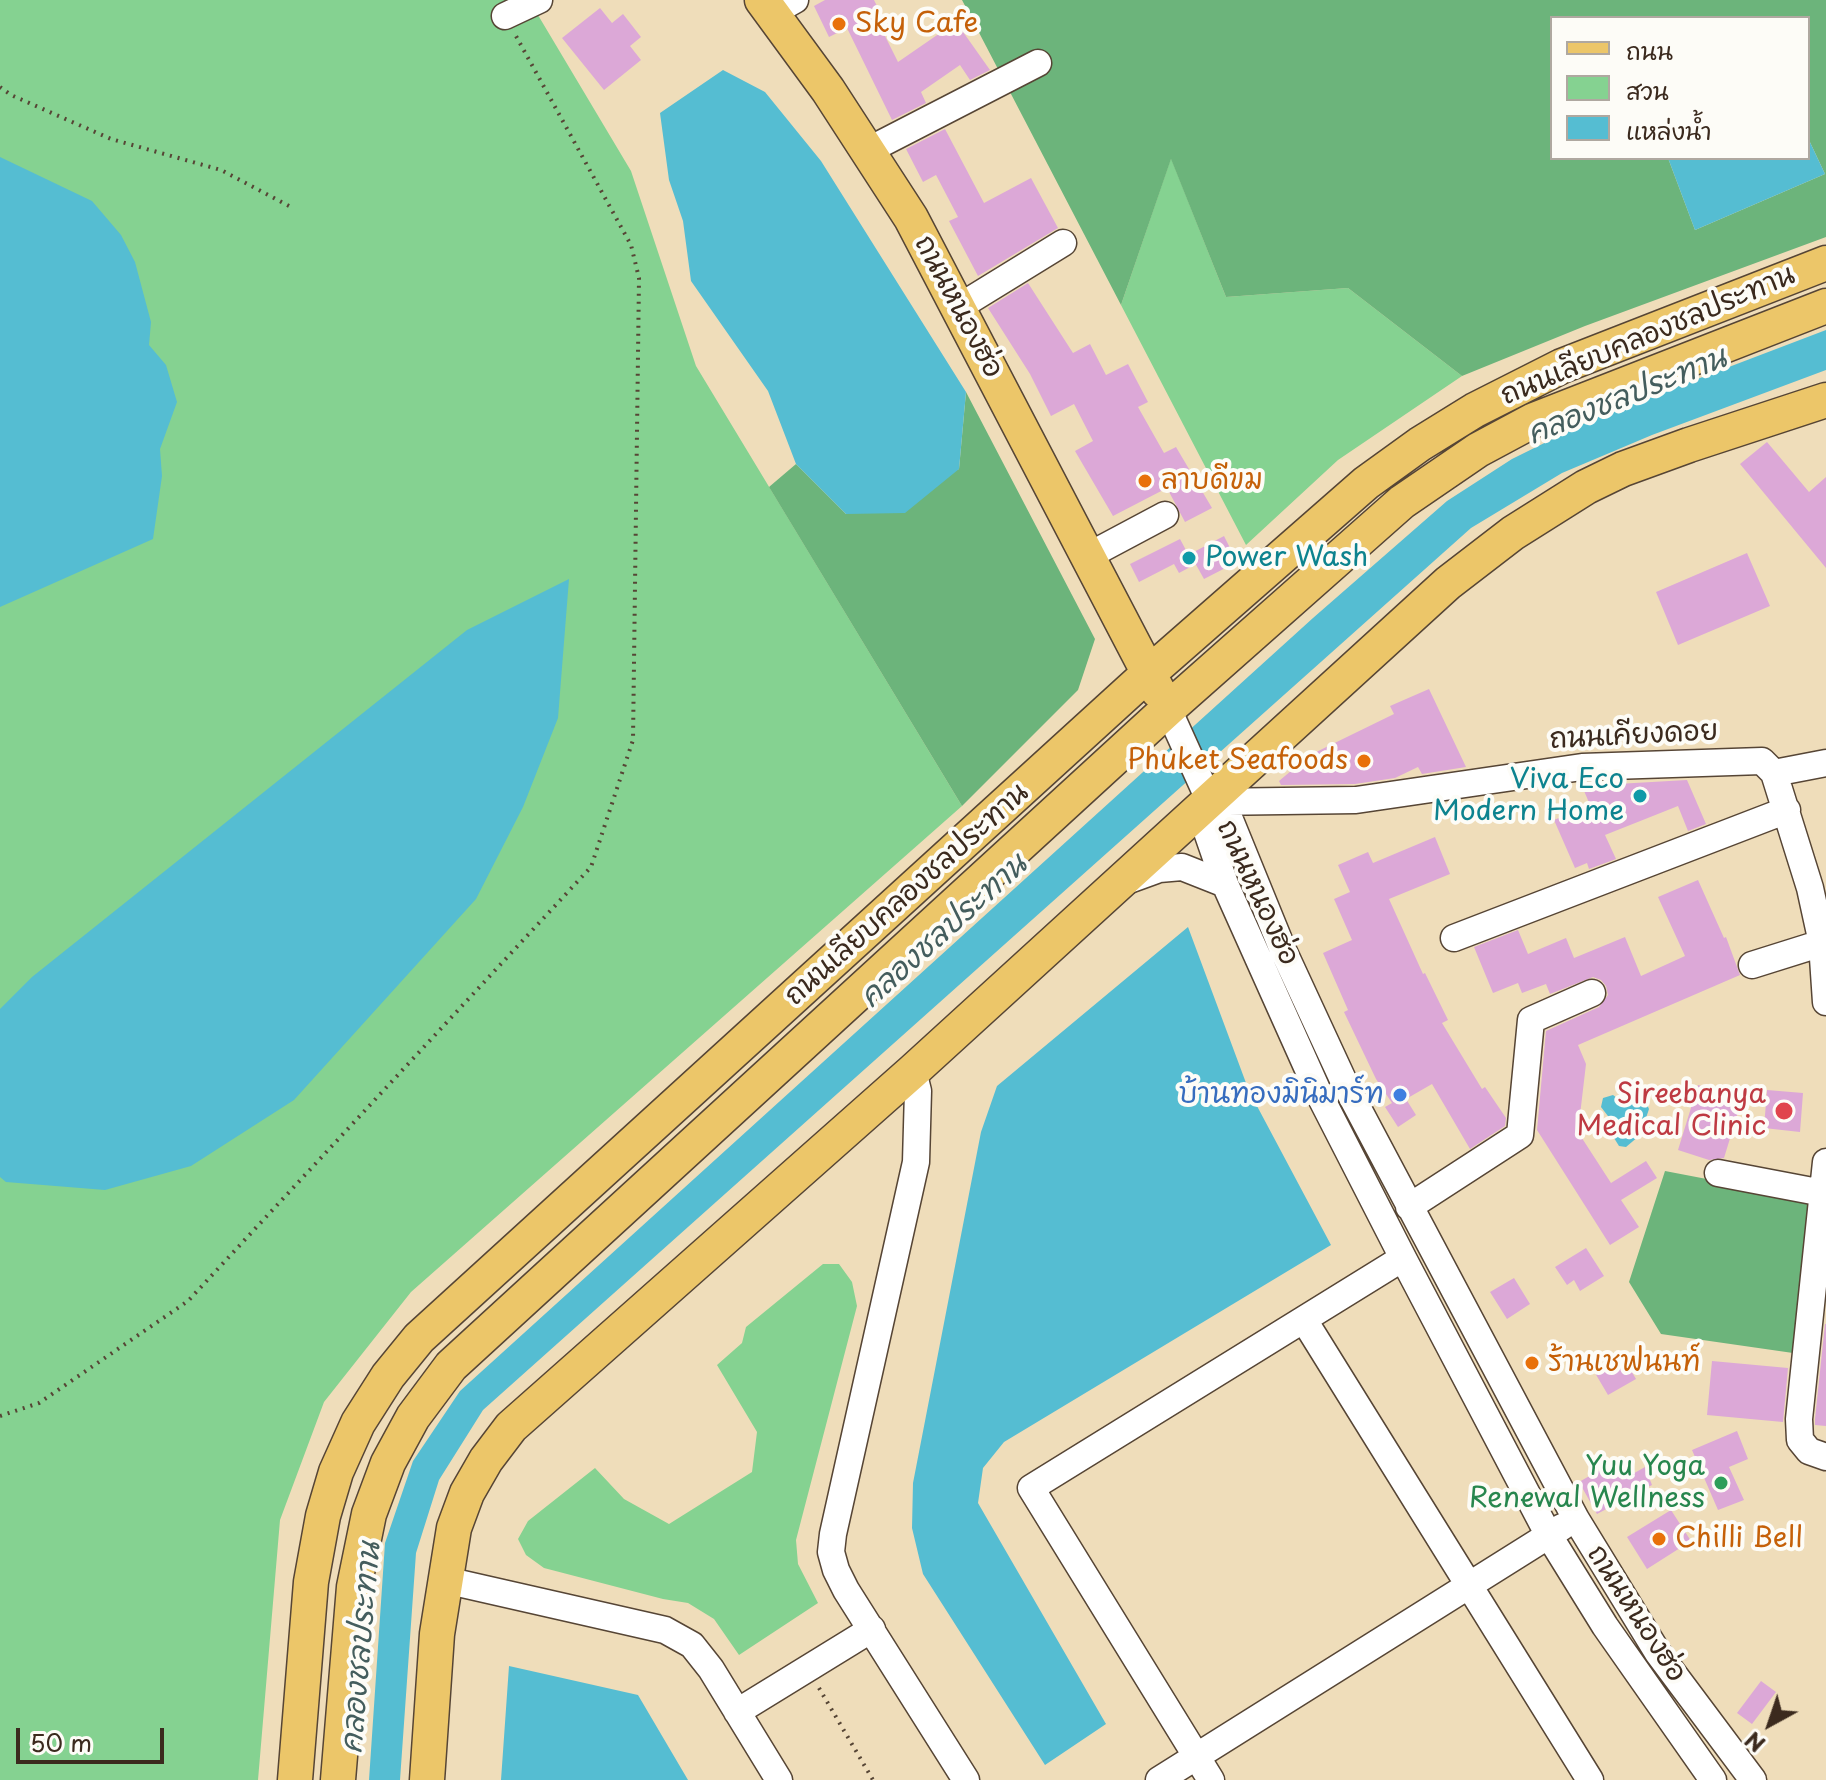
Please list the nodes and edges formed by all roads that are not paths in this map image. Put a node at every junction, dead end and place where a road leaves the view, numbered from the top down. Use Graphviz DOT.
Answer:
graph roads {
  1 [pos="539,0"];
  2 [pos="776,4"];
  3 [pos="505,16"];
  4 [pos="1038,63"];
  5 [pos="869,150"];
  6 [pos="1063,243"];
  7 [pos="1826,263"];
  8 [pos="1826,306"];
  9 [pos="959,307"];
  10 [pos="1826,400"];
  11 [pos="1165,515"];
  12 [pos="1088,556"];
  13 [pos="1148,674"];
  14 [pos="1168,709"];
  15 [pos="1826,763"];
  16 [pos="1774,773"];
  17 [pos="1210,802"];
  18 [pos="1787,810"];
  19 [pos="1119,884"];
  20 [pos="1225,884"];
  21 [pos="1454,938"];
  22 [pos="1822,943"];
  23 [pos="1752,965"];
  24 [pos="1592,993"];
  25 [pos="1826,1002"];
  26 [pos="913,1071"];
  27 [pos="1826,1162"];
  28 [pos="1718,1173"];
  29 [pos="1823,1193"];
  30 [pos="1409,1207"];
  31 [pos="1403,1258"];
  32 [pos="1304,1320"];
  33 [pos="1826,1457"];
  34 [pos="1576,1519"];
  35 [pos="1548,1534"];
  36 [pos="445,1580"];
  37 [pos="1469,1584"];
  38 [pos="872,1629"];
  39 [pos="737,1712"];
  40 [pos="1196,1757"];
  41 [pos="295,1780"];
  42 [pos="338,1780"];
  43 [pos="427,1780"];
  44 [pos="779,1780"];
  45 [pos="966,1780"];
  46 [pos="1159,1780"];
  47 [pos="1211,1780"];
  48 [pos="1590,1780"];
  49 [pos="1713,1780"];
  50 [pos="1753,1780"];
  1 -- 3 [label="street"];
  2 -- 5 [label="main road, ถนนหนองฮ่อ"];
  4 -- 5 [label="street"];
  5 -- 9 [label="main road, ถนนหนองฮ่อ"];
  6 -- 9 [label="street"];
  7 -- 13 [label="main road, ถนนเลียบคลองชลประทาน"];
  8 -- 14 [label="main road, ถนนเลียบคลองชลประทาน"];
  9 -- 12 [label="main road, ถนนหนองฮ่อ"];
  10 -- 17 [label="main road"];
  11 -- 12 [label="street"];
  12 -- 13 [label="main road, ถนนหนองฮ่อ"];
  13 -- 14 [label="main road, ถนนหนองฮ่อ"];
  13 -- 41 [label="main road, ถนนเลียบคลองชลประทาน"];
  14 -- 17 [label="street"];
  14 -- 42 [label="main road, ถนนเลียบคลองชลประทาน"];
  15 -- 16 [label="street"];
  16 -- 17 [label="street, ถนนเคียงดอย"];
  16 -- 18 [label="street"];
  17 -- 19 [label="main road"];
  17 -- 20 [label="street, ถนนหนองฮ่อ"];
  17 -- 30 [label="street, ถนนหนองฮ่อ"];
  18 -- 21 [label="street"];
  18 -- 22 [label="street"];
  19 -- 20 [label="street"];
  19 -- 26 [label="main road"];
  20 -- 31 [label="street, ถนนหนองฮ่อ"];
  22 -- 23 [label="street"];
  22 -- 25 [label="street"];
  24 -- 30 [label="street"];
  26 -- 36 [label="main road"];
  26 -- 38 [label="street"];
  27 -- 29 [label="street"];
  28 -- 29 [label="street"];
  29 -- 33 [label="street"];
  30 -- 34 [label="street, ถนนหนองฮ่อ"];
  31 -- 32 [label="street"];
  31 -- 35 [label="street, ถนนหนองฮ่อ"];
  32 -- 37 [label="street"];
  32 -- 40 [label="street"];
  34 -- 35 [label="street"];
  34 -- 50 [label="street, ถนนหนองฮ่อ"];
  35 -- 37 [label="street"];
  35 -- 49 [label="street, ถนนหนองฮ่อ"];
  36 -- 39 [label="street"];
  36 -- 43 [label="main road"];
  37 -- 40 [label="street"];
  37 -- 48 [label="street"];
  38 -- 39 [label="street"];
  38 -- 45 [label="street"];
  39 -- 44 [label="street"];
  40 -- 46 [label="street"];
  40 -- 47 [label="street"];
}
